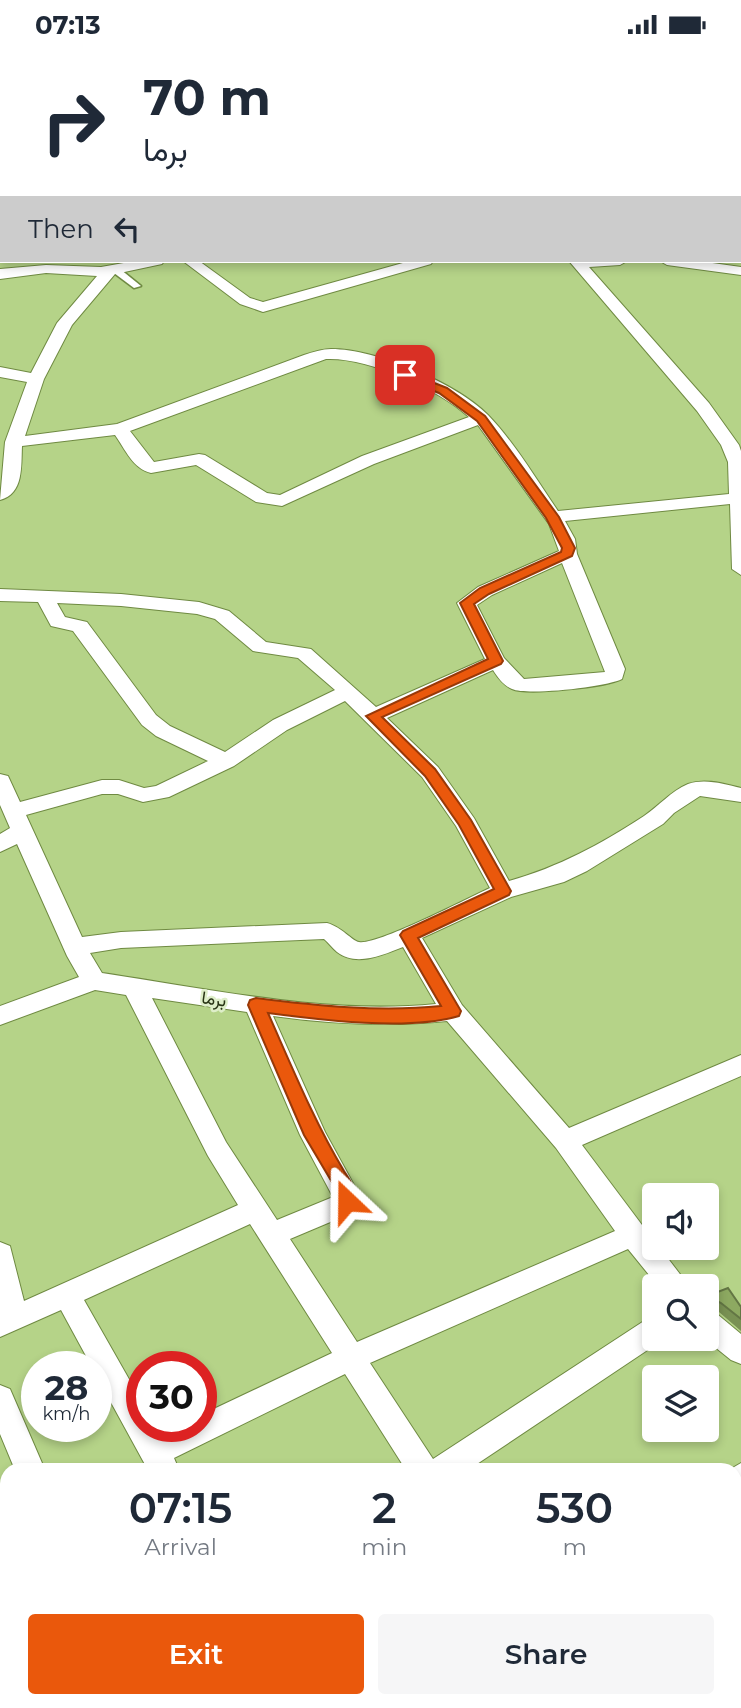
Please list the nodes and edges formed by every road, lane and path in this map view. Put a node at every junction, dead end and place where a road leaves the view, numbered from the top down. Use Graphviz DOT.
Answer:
graph roads {
  1 [pos="148,263"];
  2 [pos="193,263"];
  3 [pos="419,263"];
  4 [pos="578,263"];
  5 [pos="682,263"];
  6 [pos="23,271"];
  7 [pos="113,271"];
  8 [pos="741,271"];
  9 [pos="0,274"];
  10 [pos="137,286"];
  11 [pos="0,292"];
  12 [pos="0,372"];
  13 [pos="36,379"];
  14 [pos="481,418"];
  15 [pos="120,429"];
  16 [pos="14,442"];
  17 [pos="737,454"];
  18 [pos="0,495"];
  19 [pos="738,498"];
  20 [pos="553,517"];
  21 [pos="568,554"];
  22 [pos="741,569"];
  23 [pos="0,595"];
  24 [pos="45,597"];
  25 [pos="496,661"];
  26 [pos="347,692"];
  27 [pos="373,716"];
  28 [pos="226,761"];
  29 [pos="0,782"];
  30 [pos="741,795"];
  31 [pos="18,821"];
  32 [pos="0,844"];
  33 [pos="503,891"];
  34 [pos="408,935"];
  35 [pos="75,947"];
  36 [pos="94,981"];
  37 [pos="135,988"];
  38 [pos="256,1005"];
  39 [pos="453,1011"];
  40 [pos="0,1016"];
  41 [pos="741,1065"];
  42 [pos="565,1141"];
  43 [pos="256,1209"];
  44 [pos="273,1234"];
  45 [pos="633,1235"];
  46 [pos="0,1254"];
  47 [pos="665,1274"];
  48 [pos="67,1295"];
  49 [pos="7,1322"];
  50 [pos="719,1333"];
  51 [pos="642,1338"];
  52 [pos="741,1351"];
  53 [pos="352,1357"];
  54 [pos="0,1398"];
  55 [pos="159,1462"];
  56 [pos="27,1463"];
  57 [pos="419,1463"];
  58 [pos="454,1463"];
  1 -- 7 [label="street"];
  2 -- 3 [label="street"];
  4 -- 17 [label="street"];
  5 -- 8 [label="street"];
  6 -- 7 [label="street"];
  6 -- 9 [label="street"];
  6 -- 11 [label="street"];
  7 -- 10 [label="lane"];
  7 -- 13 [label="street"];
  12 -- 13 [label="street"];
  13 -- 16 [label="street"];
  14 -- 15 [label="street"];
  14 -- 15 [label="street"];
  14 -- 20 [label="street"];
  15 -- 16 [label="street"];
  16 -- 18 [label="street"];
  17 -- 19 [label="street"];
  19 -- 20 [label="street"];
  19 -- 22 [label="street"];
  20 -- 21 [label="street"];
  21 -- 25 [label="street"];
  21 -- 25 [label="street"];
  23 -- 24 [label="street"];
  24 -- 26 [label="street"];
  24 -- 28 [label="street"];
  25 -- 27 [label="street"];
  26 -- 27 [label="street"];
  26 -- 28 [label="street"];
  27 -- 33 [label="street"];
  28 -- 31 [label="street"];
  29 -- 31 [label="street"];
  30 -- 33 [label="street"];
  31 -- 32 [label="street"];
  31 -- 35 [label="street"];
  33 -- 34 [label="street"];
  34 -- 35 [label="street"];
  34 -- 39 [label="street"];
  35 -- 36 [label="street"];
  36 -- 37 [label="street, برما"];
  36 -- 40 [label="street"];
  37 -- 38 [label="street, برما"];
  37 -- 43 [label="street"];
  38 -- 39 [label="street, برما"];
  38 -- 44 [label="street"];
  39 -- 42 [label="street"];
  41 -- 42 [label="street"];
  42 -- 45 [label="street"];
  43 -- 44 [label="street"];
  43 -- 48 [label="street"];
  44 -- 53 [label="street"];
  45 -- 47 [label="street"];
  45 -- 53 [label="street"];
  46 -- 49 [label="street"];
  48 -- 49 [label="street"];
  48 -- 55 [label="street"];
  50 -- 52 [label="street"];
  51 -- 58 [label="street"];
  53 -- 55 [label="street"];
  53 -- 57 [label="street"];
  54 -- 56 [label="street"];
}
